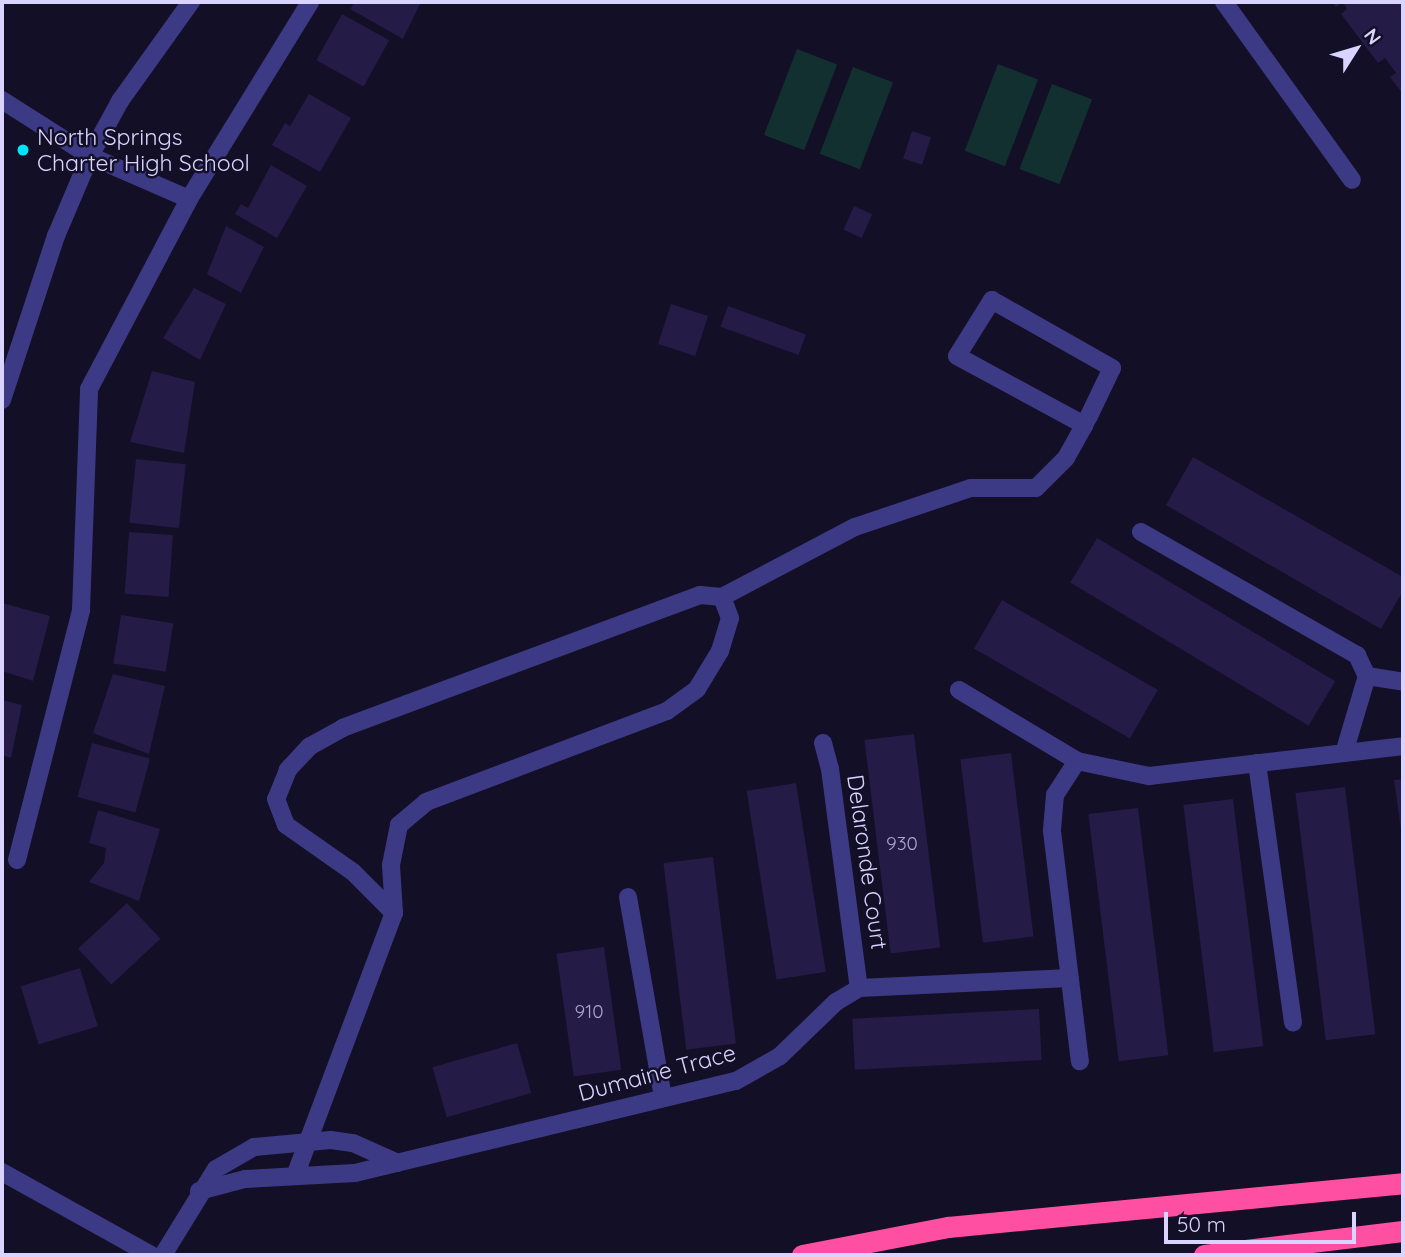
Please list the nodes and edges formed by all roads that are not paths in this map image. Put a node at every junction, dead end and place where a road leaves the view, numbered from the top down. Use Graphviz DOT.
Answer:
graph roads {
  1 [pos="191,2"];
  2 [pos="310,2"];
  3 [pos="1224,2"];
  4 [pos="2,100"];
  5 [pos="90,156"];
  6 [pos="1352,180"];
  7 [pos="189,199"];
  8 [pos="2,400"];
  9 [pos="1084,425"];
  10 [pos="1141,533"];
  11 [pos="722,597"];
  12 [pos="1367,677"];
  13 [pos="1403,682"];
  14 [pos="959,690"];
  15 [pos="823,743"];
  16 [pos="1403,746"];
  17 [pos="1344,753"];
  18 [pos="1077,761"];
  19 [pos="1257,763"];
  20 [pos="18,860"];
  21 [pos="628,897"];
  22 [pos="394,913"];
  23 [pos="1070,978"];
  24 [pos="859,988"];
  25 [pos="1293,1023"];
  26 [pos="1080,1061"];
  27 [pos="663,1098"];
  28 [pos="307,1141"];
  29 [pos="398,1163"];
  30 [pos="2,1172"];
  31 [pos="295,1176"];
  32 [pos="1403,1183"];
  33 [pos="199,1191"];
  34 [pos="1403,1231"];
  35 [pos="151,1255"];
  36 [pos="163,1255"];
  37 [pos="802,1255"];
  38 [pos="1204,1255"];
  1 -- 5 [label="street"];
  2 -- 7 [label="street"];
  3 -- 6 [label="street"];
  4 -- 5 [label="street"];
  5 -- 7 [label="street"];
  5 -- 8 [label="street"];
  7 -- 20 [label="street"];
  9 -- 9 [label="street"];
  9 -- 11 [label="street"];
  10 -- 12 [label="street"];
  11 -- 22 [label="street"];
  11 -- 22 [label="street"];
  12 -- 13 [label="street"];
  12 -- 17 [label="street"];
  14 -- 18 [label="street"];
  15 -- 24 [label="street, Delaronde Court"];
  16 -- 17 [label="street"];
  17 -- 19 [label="street"];
  18 -- 19 [label="street"];
  18 -- 23 [label="street"];
  19 -- 25 [label="street"];
  21 -- 27 [label="street"];
  22 -- 28 [label="street"];
  23 -- 24 [label="street"];
  23 -- 26 [label="street"];
  24 -- 27 [label="street, Dumaine Trace"];
  27 -- 29 [label="street, Dumaine Trace"];
  28 -- 29 [label="street"];
  28 -- 31 [label="street"];
  28 -- 33 [label="street"];
  29 -- 31 [label="street, Dumaine Trace"];
  30 -- 35 [label="street"];
  31 -- 33 [label="street, Dumaine Trace"];
  32 -- 37 [label="highway"];
  33 -- 36 [label="street"];
  34 -- 38 [label="highway"];
}
